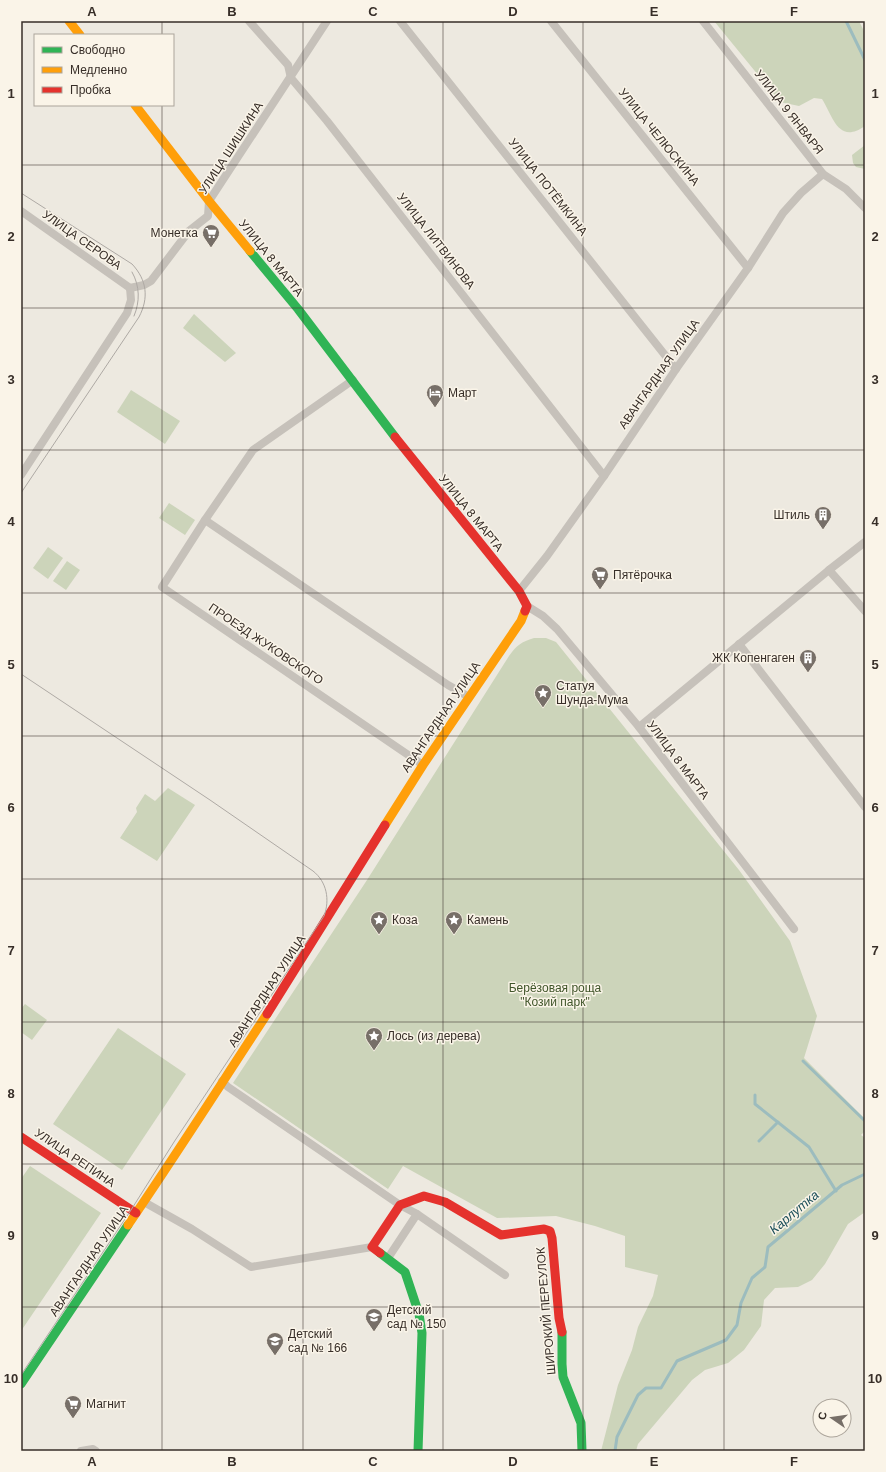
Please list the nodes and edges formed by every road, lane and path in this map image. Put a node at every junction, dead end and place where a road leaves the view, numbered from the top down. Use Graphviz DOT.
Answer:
graph roads {
  1 [pos="69,21"];
  2 [pos="249,21"];
  3 [pos="327,21"];
  4 [pos="400,21"];
  5 [pos="551,21"];
  6 [pos="704,21"];
  7 [pos="79,34"];
  8 [pos="291,78"];
  9 [pos="136,106"];
  10 [pos="823,174"];
  11 [pos="209,201"];
  12 [pos="865,208"];
  13 [pos="21,211"];
  14 [pos="748,268"];
  15 [pos="130,288"];
  16 [pos="676,369"];
  17 [pos="353,380"];
  18 [pos="21,475"];
  19 [pos="604,476"];
  20 [pos="205,520"];
  21 [pos="865,542"];
  22 [pos="829,570"];
  23 [pos="519,591"];
  24 [pos="527,606"];
  25 [pos="865,611"];
  26 [pos="739,644"];
  27 [pos="469,697"];
  28 [pos="639,727"];
  29 [pos="424,765"];
  30 [pos="865,807"];
  31 [pos="794,929"];
  32 [pos="222,1081"];
  33 [pos="21,1137"];
  34 [pos="144,1202"];
  35 [pos="400,1205"];
  36 [pos="136,1213"];
  37 [pos="417,1214"];
  38 [pos="372,1247"];
  39 [pos="388,1258"];
  40 [pos="505,1275"];
  41 [pos="21,1384"];
  42 [pos="81,1451"];
  43 [pos="96,1451"];
  44 [pos="418,1451"];
  45 [pos="582,1451"];
  1 -- 7 [label="street"];
  2 -- 8 [label="street, УЛИЦА ЛИТВИНОВА"];
  3 -- 8 [label="street, УЛИЦА ШИШКИНА"];
  4 -- 16 [label="street, УЛИЦА ПОТЁМКИНА"];
  5 -- 14 [label="street, УЛИЦА ЧЕЛЮСКИНА"];
  6 -- 10 [label="street, УЛИЦА 9 ЯНВАРЯ"];
  8 -- 11 [label="street, УЛИЦА ШИШКИНА"];
  8 -- 19 [label="street, УЛИЦА ЛИТВИНОВА"];
  9 -- 11 [label="street, УЛИЦА 8 МАРТА"];
  10 -- 12 [label="street, УЛИЦА 9 ЯНВАРЯ"];
  10 -- 14 [label="street, АВАНГАРДНАЯ УЛИЦА"];
  11 -- 15 [label="street, УЛИЦА ШИШКИНА"];
  11 -- 17 [label="street, УЛИЦА 8 МАРТА"];
  13 -- 15 [label="street, УЛИЦА СЕРОВА"];
  14 -- 16 [label="street, АВАНГАРДНАЯ УЛИЦА"];
  15 -- 18 [label="street"];
  16 -- 19 [label="street, АВАНГАРДНАЯ УЛИЦА"];
  17 -- 20 [label="street, ПРОЕЗД ЖУКОВСКОГО"];
  17 -- 23 [label="street, УЛИЦА 8 МАРТА"];
  19 -- 23 [label="street, АВАНГАРДНАЯ УЛИЦА"];
  20 -- 27 [label="street"];
  20 -- 29 [label="street, ПРОЕЗД ЖУКОВСКОГО"];
  21 -- 22 [label="street"];
  22 -- 25 [label="street"];
  22 -- 26 [label="street"];
  23 -- 24 [label="street, УЛИЦА 8 МАРТА"];
  24 -- 27 [label="street, АВАНГАРДНАЯ УЛИЦА"];
  24 -- 28 [label="street, УЛИЦА 8 МАРТА"];
  26 -- 28 [label="street"];
  26 -- 30 [label="street"];
  27 -- 29 [label="street, АВАНГАРДНАЯ УЛИЦА"];
  28 -- 31 [label="street, УЛИЦА 8 МАРТА"];
  29 -- 32 [label="street, АВАНГАРДНАЯ УЛИЦА"];
  32 -- 34 [label="street, АВАНГАРДНАЯ УЛИЦА"];
  32 -- 35 [label="street"];
  33 -- 36 [label="street, УЛИЦА РЕПИНА"];
  34 -- 36 [label="street, АВАНГАРДНАЯ УЛИЦА"];
  34 -- 38 [label="street"];
  35 -- 37 [label="street"];
  35 -- 38 [label="street"];
  35 -- 45 [label="street, ШИРОКИЙ ПЕРЕУЛОК"];
  36 -- 41 [label="street, АВАНГАРДНАЯ УЛИЦА"];
  37 -- 39 [label="street"];
  37 -- 40 [label="street"];
  38 -- 39 [label="street"];
  39 -- 44 [label="street"];
  42 -- 43 [label="street"];
}
